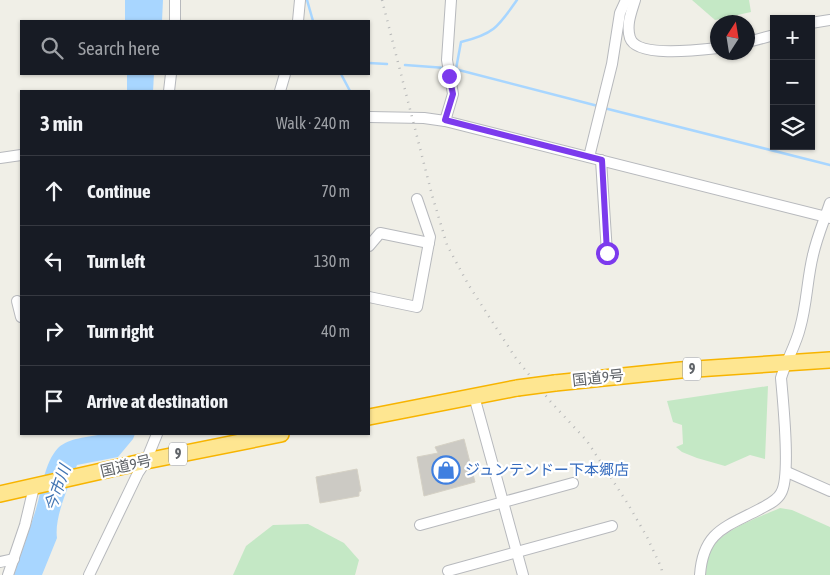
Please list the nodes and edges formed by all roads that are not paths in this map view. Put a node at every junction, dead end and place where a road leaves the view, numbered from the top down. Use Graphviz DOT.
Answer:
graph roads {
  1 [pos="175,0"];
  2 [pos="300,0"];
  3 [pos="451,0"];
  4 [pos="626,0"];
  5 [pos="635,0"];
  6 [pos="175,20"];
  7 [pos="298,20"];
  8 [pos="830,20"];
  9 [pos="815,22"];
  10 [pos="770,37"];
  11 [pos="755,41"];
  12 [pos="710,49"];
  13 [pos="171,75"];
  14 [pos="285,75"];
  15 [pos="169,90"];
  16 [pos="280,90"];
  17 [pos="370,117"];
  18 [pos="445,120"];
  19 [pos="20,155"];
  20 [pos="589,157"];
  21 [pos="0,158"];
  22 [pos="602,160"];
  23 [pos="417,199"];
  24 [pos="830,203"];
  25 [pos="827,218"];
  26 [pos="429,243"];
  27 [pos="370,245"];
  28 [pos="607,253"];
  29 [pos="370,297"];
  30 [pos="17,301"];
  31 [pos="20,313"];
  32 [pos="830,360"];
  33 [pos="785,364"];
  34 [pos="474,396"];
  35 [pos="370,417"];
  36 [pos="157,435"];
  37 [pos="276,435"];
  38 [pos="146,461"];
  39 [pos="787,472"];
  40 [pos="573,483"];
  41 [pos="37,487"];
  42 [pos="830,491"];
  43 [pos="0,494"];
  44 [pos="503,503"];
  45 [pos="420,525"];
  46 [pos="612,526"];
  47 [pos="517,552"];
  48 [pos="14,559"];
  49 [pos="0,562"];
  50 [pos="448,571"];
  51 [pos="8,575"];
  52 [pos="89,575"];
  53 [pos="523,575"];
  54 [pos="700,575"];
  1 -- 6 [label="street"];
  2 -- 7 [label="street"];
  3 -- 18 [label="street"];
  4 -- 20 [label="street"];
  5 -- 12 [label="street"];
  8 -- 9 [label="street"];
  10 -- 11 [label="street"];
  13 -- 15 [label="street"];
  14 -- 16 [label="street"];
  17 -- 18 [label="street"];
  18 -- 20 [label="street"];
  19 -- 21 [label="street"];
  20 -- 22 [label="street"];
  22 -- 25 [label="street"];
  22 -- 28 [label="street"];
  23 -- 26 [label="street"];
  24 -- 25 [label="street"];
  25 -- 33 [label="street"];
  26 -- 27 [label="street"];
  26 -- 29 [label="street"];
  30 -- 31 [label="street"];
  32 -- 33 [label="highway, 国道9号 / 9"];
  33 -- 34 [label="highway, 国道9号 / 9, bridge"];
  33 -- 39 [label="street"];
  34 -- 35 [label="highway, 国道9号 / 9"];
  34 -- 44 [label="street"];
  36 -- 38 [label="street"];
  37 -- 38 [label="highway, 国道9号 / 9"];
  38 -- 41 [label="highway, 国道9号 / 9"];
  38 -- 52 [label="street"];
  39 -- 42 [label="street"];
  39 -- 54 [label="street"];
  40 -- 44 [label="street"];
  41 -- 43 [label="highway, 国道9号 / 9"];
  41 -- 48 [label="street"];
  44 -- 45 [label="street"];
  44 -- 47 [label="street"];
  46 -- 47 [label="street"];
  47 -- 50 [label="street"];
  47 -- 53 [label="street"];
  48 -- 49 [label="street"];
  48 -- 51 [label="street"];
}
